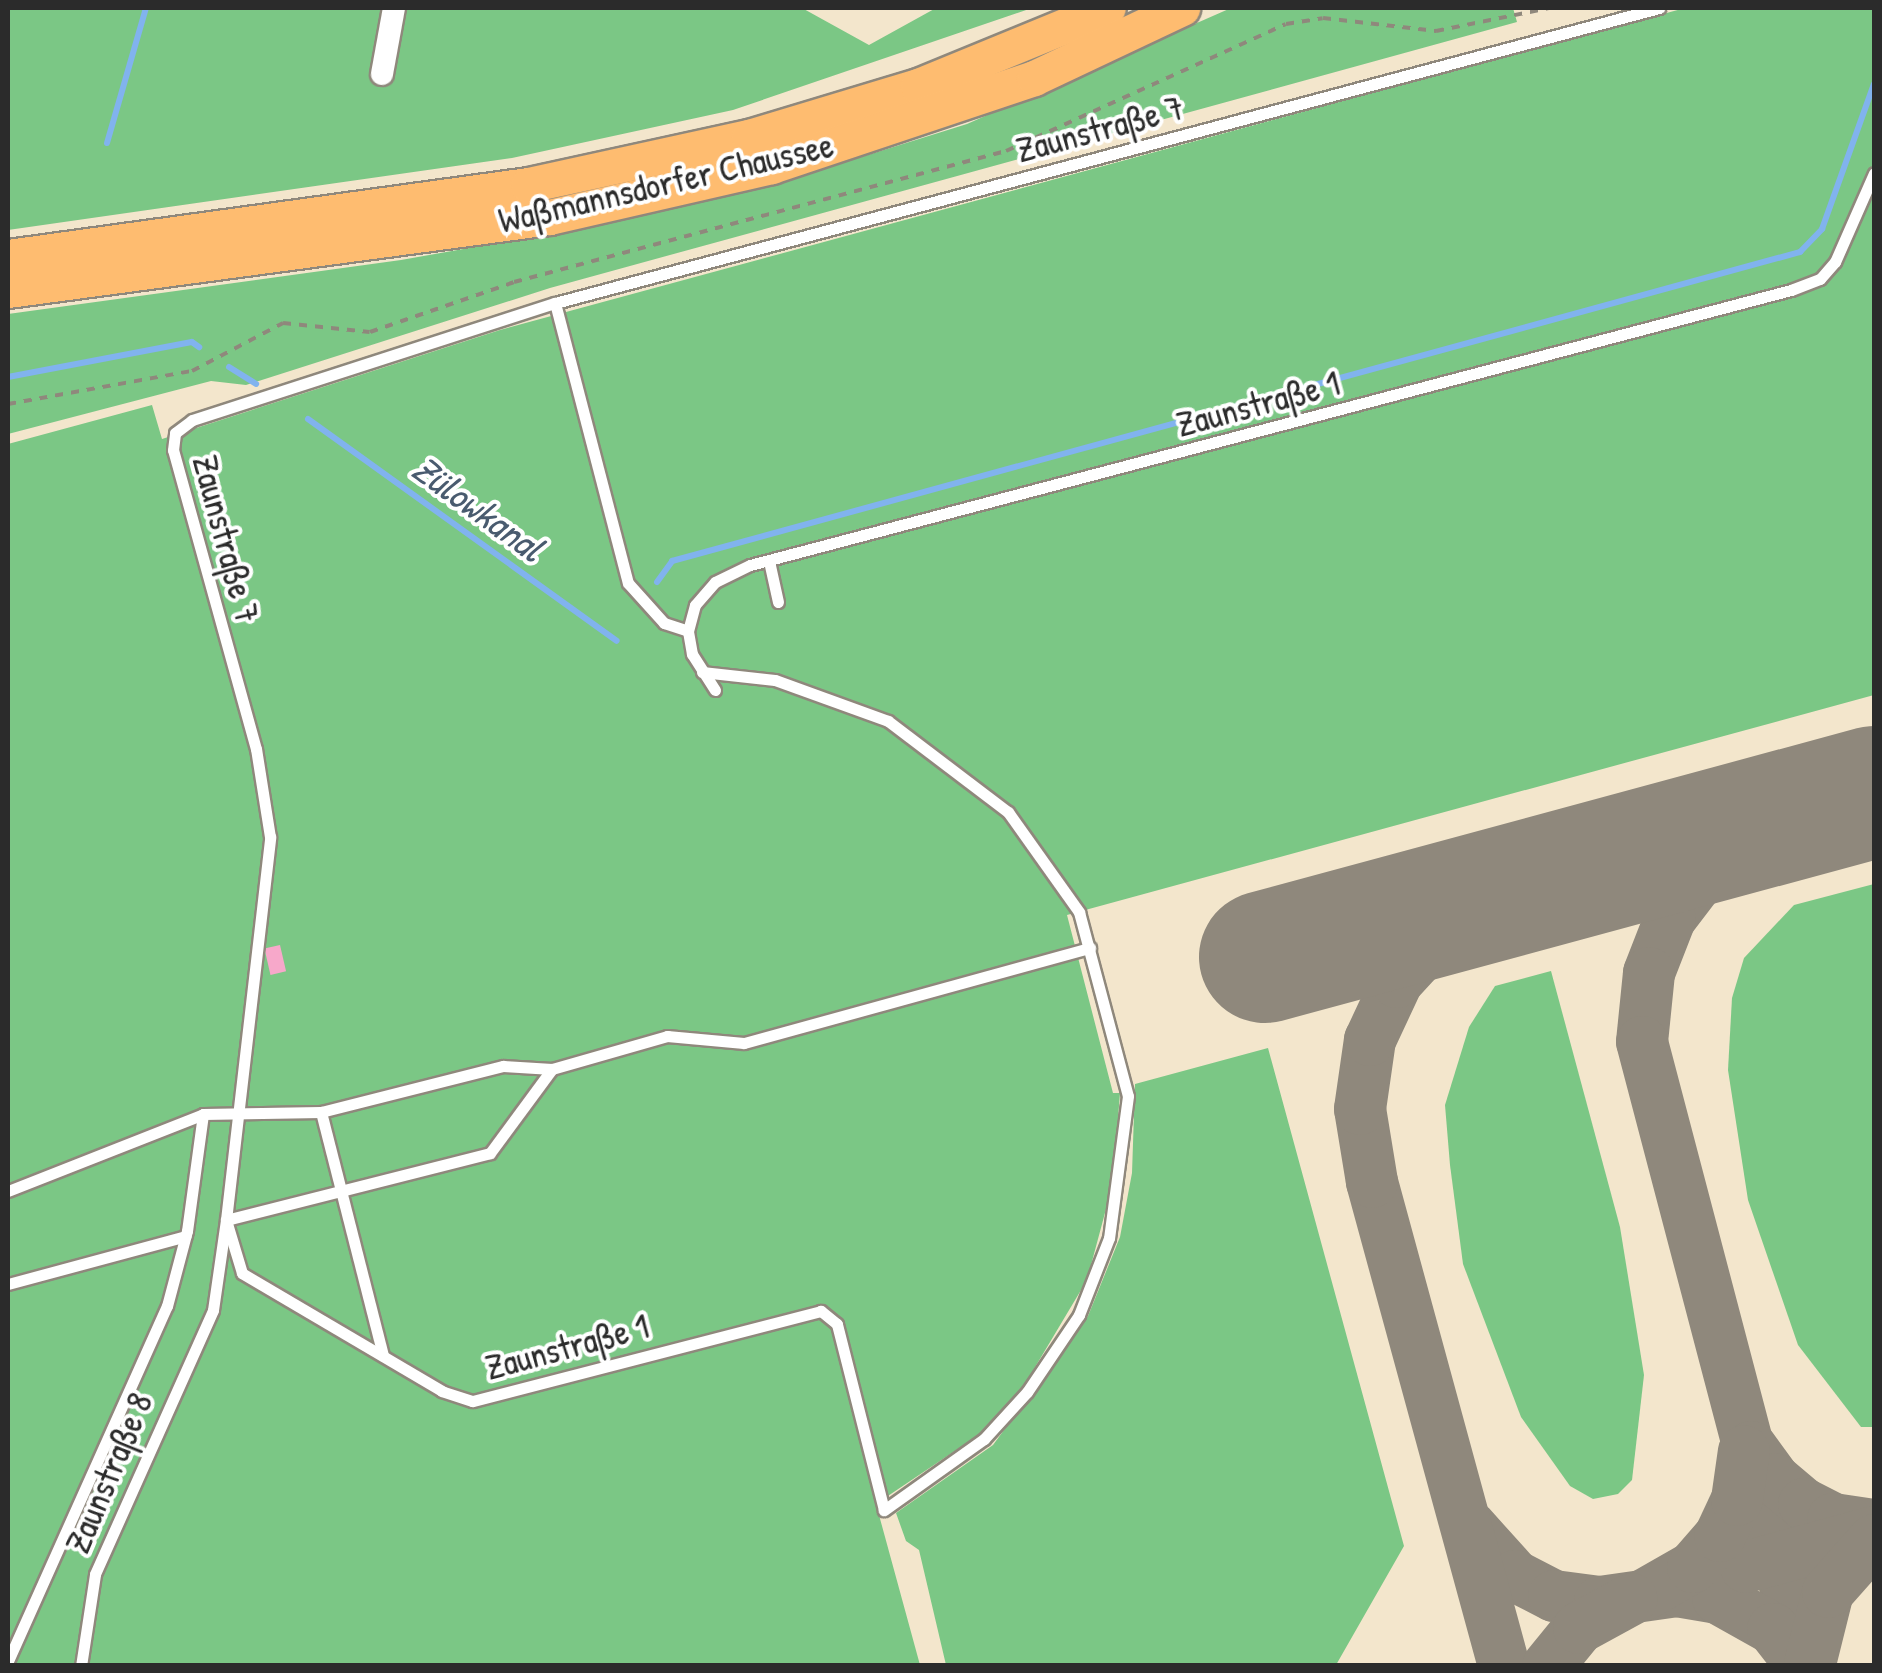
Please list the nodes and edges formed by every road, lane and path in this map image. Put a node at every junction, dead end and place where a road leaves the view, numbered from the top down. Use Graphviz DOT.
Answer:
graph roads {
  1 [pos="394,8"];
  2 [pos="1108,8"];
  3 [pos="1182,8"];
  4 [pos="1549,8"];
  5 [pos="1658,8"];
  6 [pos="382,74"];
  7 [pos="1874,173"];
  8 [pos="8,257"];
  9 [pos="8,290"];
  10 [pos="555,303"];
  11 [pos="8,404"];
  12 [pos="768,561"];
  13 [pos="778,602"];
  14 [pos="688,631"];
  15 [pos="702,672"];
  16 [pos="714,690"];
  17 [pos="1090,948"];
  18 [pos="243,1058"];
  19 [pos="552,1069"];
  20 [pos="321,1112"];
  21 [pos="202,1114"];
  22 [pos="238,1116"];
  23 [pos="8,1191"];
  24 [pos="341,1191"];
  25 [pos="226,1220"];
  26 [pos="186,1236"];
  27 [pos="8,1284"];
  28 [pos="383,1355"];
  29 [pos="8,1661"];
  30 [pos="81,1666"];
  1 -- 6 [label="street"];
  2 -- 8 [label="main road, Waßmannsdorfer Chaussee"];
  3 -- 9 [label="main road, Waßmannsdorfer Chaussee"];
  4 -- 11 [label="path"];
  5 -- 10 [label="lane, Zaunstraße 7"];
  7 -- 12 [label="lane, Zaunstraße 1"];
  10 -- 14 [label="lane"];
  10 -- 18 [label="lane, Zaunstraße 7"];
  12 -- 13 [label="lane"];
  12 -- 14 [label="lane, Zaunstraße 1"];
  14 -- 15 [label="lane"];
  15 -- 16 [label="lane"];
  15 -- 17 [label="lane"];
  17 -- 19 [label="lane"];
  17 -- 28 [label="lane, Zaunstraße 1"];
  18 -- 22 [label="lane, Zaunstraße 1"];
  19 -- 20 [label="lane"];
  19 -- 24 [label="lane"];
  20 -- 22 [label="lane"];
  20 -- 24 [label="lane"];
  21 -- 22 [label="lane"];
  21 -- 23 [label="lane"];
  21 -- 26 [label="lane"];
  22 -- 25 [label="lane, Zaunstraße 1"];
  24 -- 25 [label="lane"];
  24 -- 28 [label="lane"];
  25 -- 28 [label="lane, Zaunstraße 1"];
  25 -- 30 [label="lane, Zaunstraße 8"];
  26 -- 27 [label="lane"];
  26 -- 29 [label="lane"];
}
